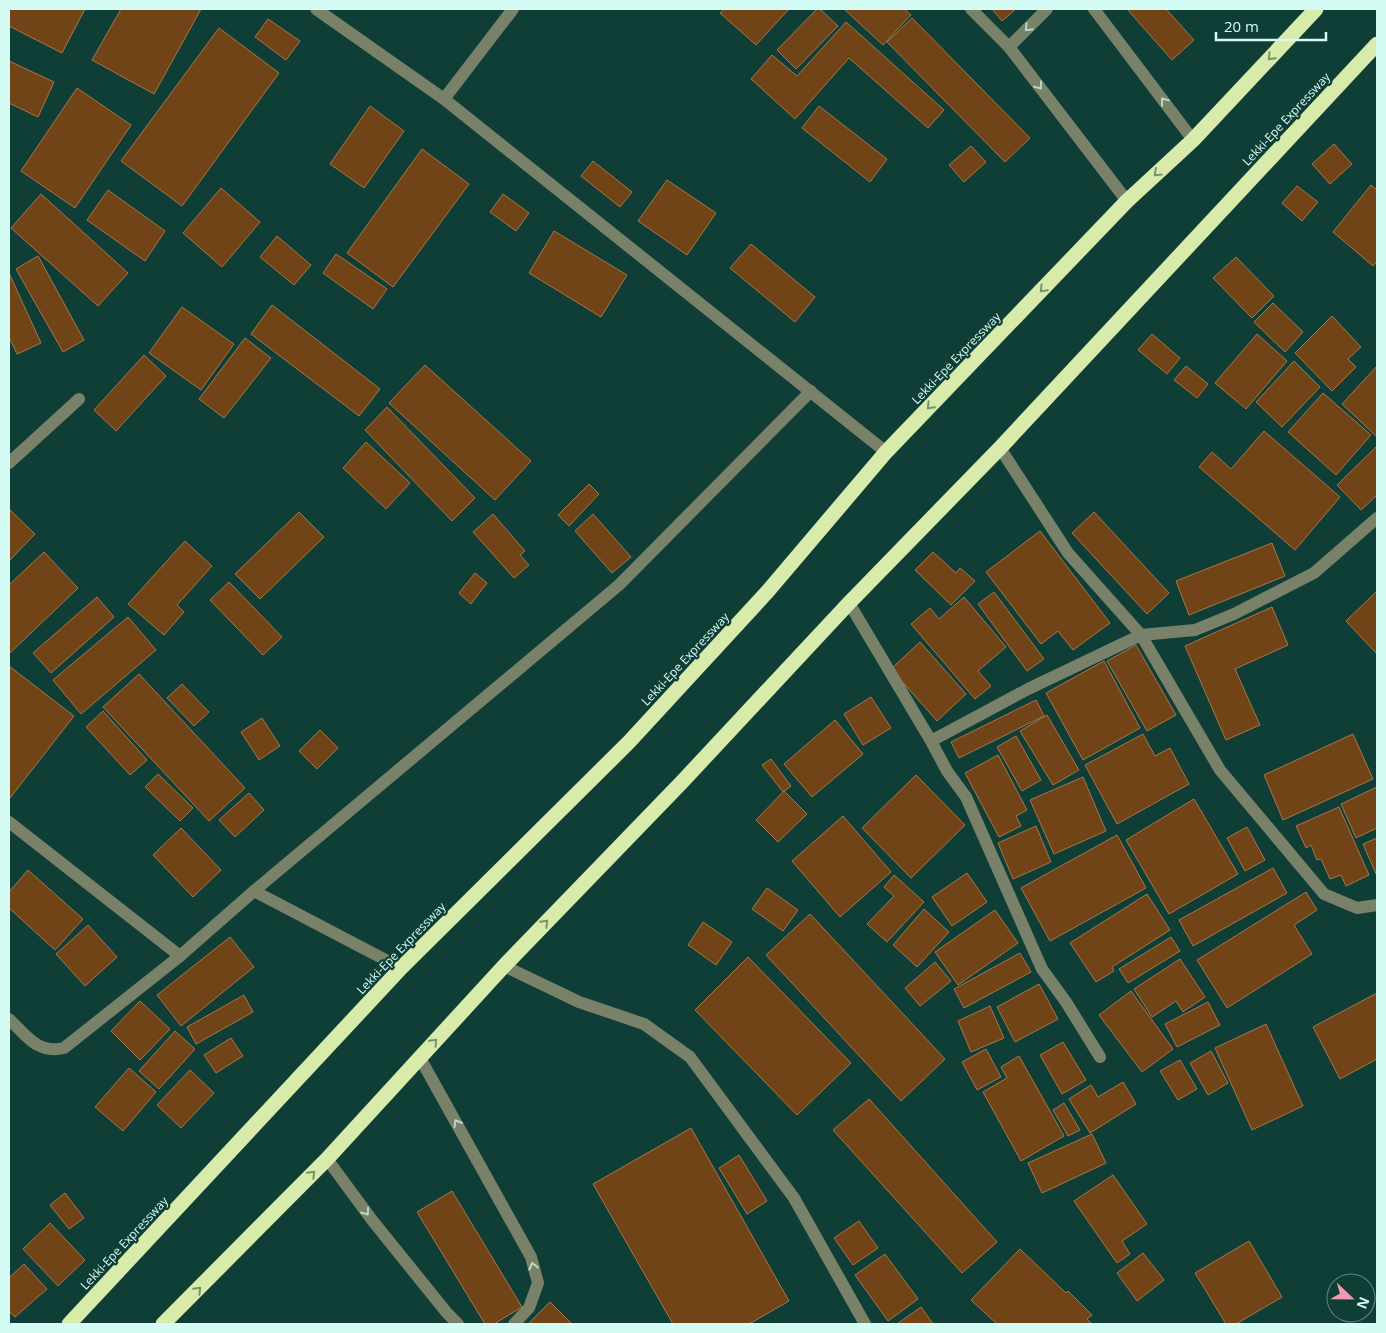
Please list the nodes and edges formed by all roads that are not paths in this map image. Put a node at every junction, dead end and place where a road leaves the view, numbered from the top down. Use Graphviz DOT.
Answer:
graph roads {
  1 [pos="316,9"];
  2 [pos="513,9"];
  3 [pos="970,9"];
  4 [pos="1047,9"];
  5 [pos="1094,9"];
  6 [pos="1316,9"];
  7 [pos="1377,44"];
  8 [pos="1009,47"];
  9 [pos="444,99"];
  10 [pos="1193,140"];
  11 [pos="1127,201"];
  12 [pos="811,391"];
  13 [pos="79,399"];
  14 [pos="1000,448"];
  15 [pos="886,452"];
  16 [pos="9,463"];
  17 [pos="1377,518"];
  18 [pos="849,603"];
  19 [pos="1141,635"];
  20 [pos="931,741"];
  21 [pos="9,822"];
  22 [pos="254,891"];
  23 [pos="1377,905"];
  24 [pos="180,956"];
  25 [pos="504,966"];
  26 [pos="401,968"];
  27 [pos="9,1019"];
  28 [pos="1100,1057"];
  29 [pos="420,1058"];
  30 [pos="327,1159"];
  31 [pos="69,1324"];
  32 [pos="163,1324"];
  33 [pos="458,1324"];
  34 [pos="514,1324"];
  35 [pos="865,1324"];
  1 -- 9 [label="street"];
  2 -- 9 [label="street"];
  3 -- 8 [label="street"];
  4 -- 8 [label="street, one-way"];
  10 -- 5 [label="street, one-way"];
  6 -- 10 [label="highway, Lekki-Epe Expressway, one-way"];
  7 -- 14 [label="highway, Lekki-Epe Expressway"];
  8 -- 11 [label="street, one-way"];
  9 -- 12 [label="street"];
  10 -- 11 [label="highway, Lekki-Epe Expressway, one-way"];
  11 -- 15 [label="highway, Lekki-Epe Expressway, one-way"];
  12 -- 15 [label="street"];
  12 -- 22 [label="street"];
  13 -- 16 [label="street"];
  14 -- 18 [label="highway, Lekki-Epe Expressway"];
  14 -- 19 [label="street"];
  15 -- 26 [label="highway, Lekki-Epe Expressway"];
  17 -- 19 [label="street"];
  18 -- 20 [label="street"];
  25 -- 18 [label="highway, Lekki-Epe Expressway, one-way"];
  19 -- 20 [label="street"];
  19 -- 23 [label="street"];
  20 -- 28 [label="street"];
  21 -- 24 [label="street"];
  22 -- 24 [label="street"];
  22 -- 26 [label="street"];
  24 -- 27 [label="street"];
  29 -- 25 [label="highway, Lekki-Epe Expressway, one-way"];
  25 -- 35 [label="street"];
  26 -- 31 [label="highway, Lekki-Epe Expressway"];
  29 -- 30 [label="highway, Lekki-Epe Expressway"];
  34 -- 29 [label="street, one-way"];
  32 -- 30 [label="highway, Lekki-Epe Expressway, one-way"];
  30 -- 33 [label="street, one-way"];
}
